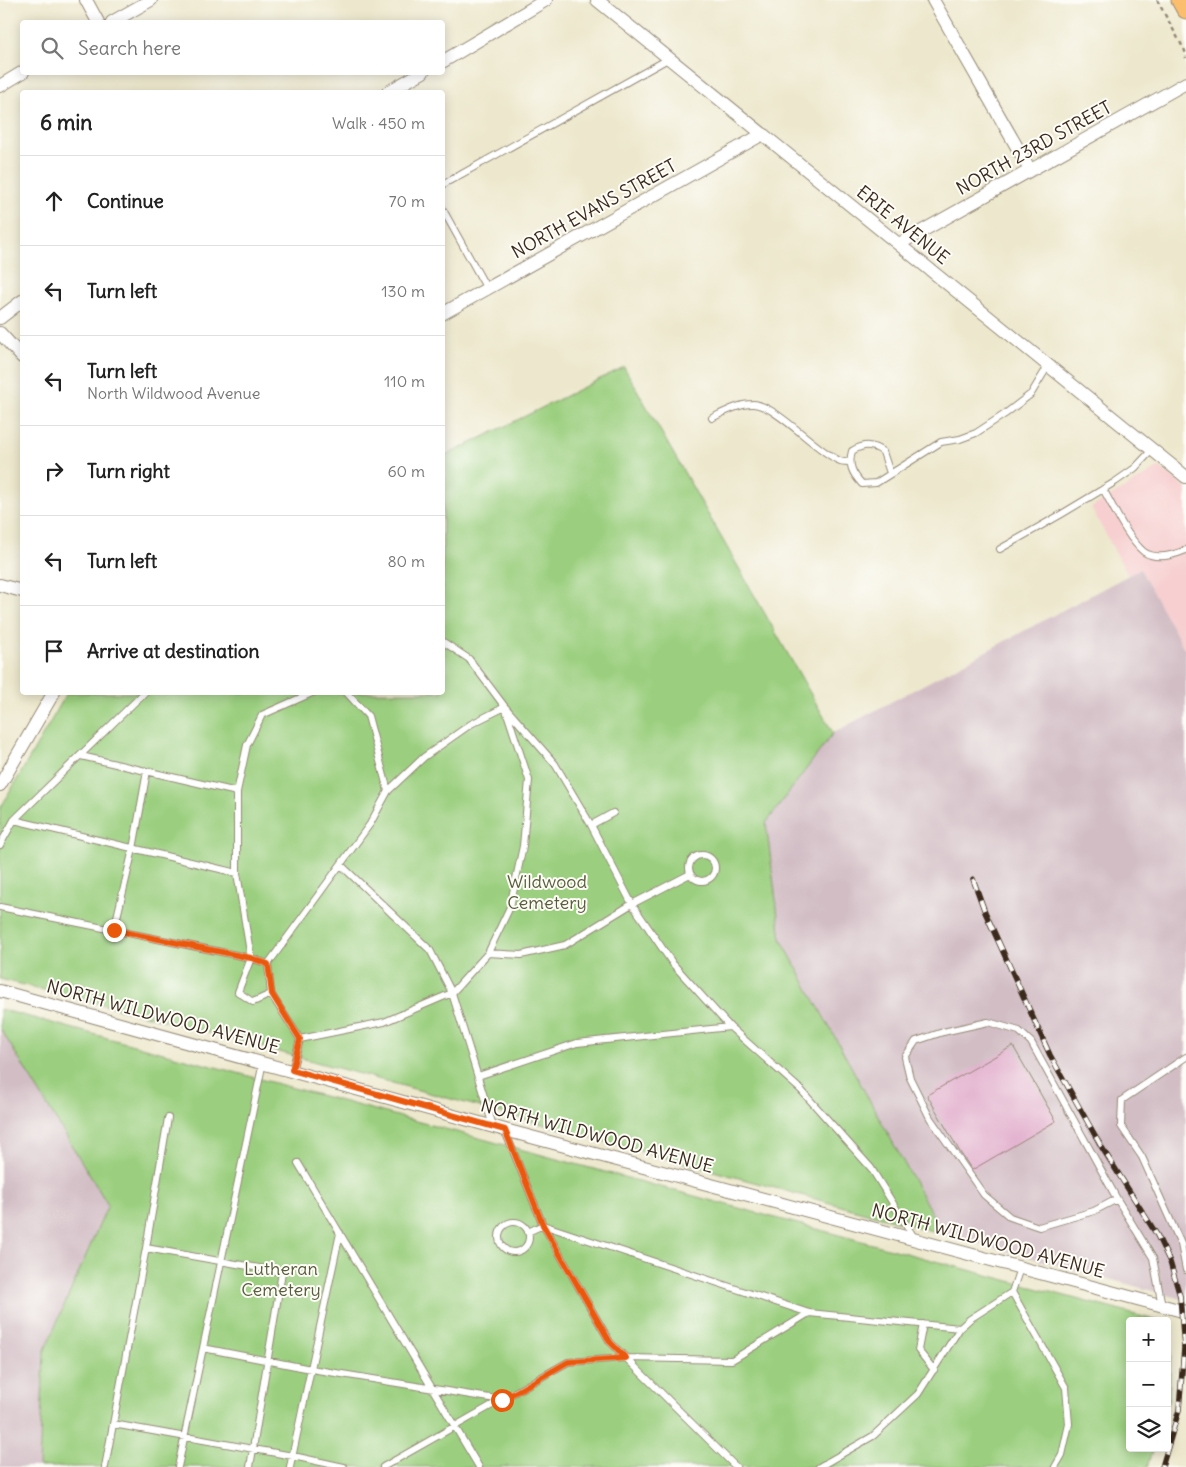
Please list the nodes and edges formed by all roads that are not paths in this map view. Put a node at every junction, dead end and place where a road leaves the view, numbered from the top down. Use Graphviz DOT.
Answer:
graph roads {
  1 [pos="86,0"];
  2 [pos="151,0"];
  3 [pos="546,0"];
  4 [pos="597,0"];
  5 [pos="933,0"];
  6 [pos="1181,0"];
  7 [pos="1186,9"];
  8 [pos="97,20"];
  9 [pos="116,20"];
  10 [pos="668,58"];
  11 [pos="445,60"];
  12 [pos="20,74"];
  13 [pos="418,75"];
  14 [pos="1186,83"];
  15 [pos="0,86"];
  16 [pos="392,90"];
  17 [pos="763,134"];
  18 [pos="1030,170"];
  19 [pos="445,183"];
  20 [pos="445,213"];
  21 [pos="899,244"];
  22 [pos="487,289"];
  23 [pos="20,303"];
  24 [pos="445,312"];
  25 [pos="0,318"];
  26 [pos="0,333"];
  27 [pos="20,356"];
  28 [pos="1048,366"];
  29 [pos="712,418"];
  30 [pos="1152,450"];
  31 [pos="849,462"];
  32 [pos="890,473"];
  33 [pos="1186,477"];
  34 [pos="1103,489"];
  35 [pos="1000,549"];
  36 [pos="1186,550"];
  37 [pos="0,585"];
  38 [pos="20,590"];
  39 [pos="445,644"];
  40 [pos="52,695"];
  41 [pos="142,695"];
  42 [pos="307,695"];
  43 [pos="349,695"];
  44 [pos="505,707"];
  45 [pos="80,756"];
  46 [pos="147,771"];
  47 [pos="0,785"];
  48 [pos="388,791"];
  49 [pos="238,792"];
  50 [pos="613,812"];
  51 [pos="14,820"];
  52 [pos="591,825"];
  53 [pos="0,845"];
  54 [pos="133,848"];
  55 [pos="340,865"];
  56 [pos="237,873"];
  57 [pos="690,874"];
  58 [pos="632,904"];
  59 [pos="0,907"];
  60 [pos="114,930"];
  61 [pos="488,953"];
  62 [pos="251,958"];
  63 [pos="268,964"];
  64 [pos="0,991"];
  65 [pos="452,993"];
  66 [pos="272,994"];
  67 [pos="730,1027"];
  68 [pos="300,1039"];
  69 [pos="1186,1057"];
  70 [pos="263,1062"];
  71 [pos="292,1070"];
  72 [pos="478,1076"];
  73 [pos="168,1118"];
  74 [pos="499,1128"];
  75 [pos="298,1163"];
  76 [pos="1117,1199"];
  77 [pos="543,1225"];
  78 [pos="528,1232"];
  79 [pos="340,1233"];
  80 [pos="916,1240"];
  81 [pos="146,1248"];
  82 [pos="221,1261"];
  83 [pos="1020,1268"];
  84 [pos="1186,1270"];
  85 [pos="1012,1292"];
  86 [pos="1162,1306"];
  87 [pos="1186,1312"];
  88 [pos="808,1313"];
  89 [pos="923,1324"];
  90 [pos="960,1328"];
  91 [pos="203,1348"];
  92 [pos="626,1358"];
  93 [pos="268,1360"];
  94 [pos="311,1369"];
  95 [pos="934,1370"];
  96 [pos="433,1390"];
  97 [pos="502,1400"];
  98 [pos="113,1424"];
  99 [pos="455,1427"];
  100 [pos="185,1436"];
  101 [pos="253,1450"];
  102 [pos="292,1456"];
  103 [pos="105,1467"];
  104 [pos="178,1467"];
  105 [pos="250,1467"];
  106 [pos="290,1467"];
  107 [pos="344,1467"];
  108 [pos="384,1467"];
  109 [pos="479,1467"];
  110 [pos="736,1467"];
  111 [pos="819,1467"];
  112 [pos="1055,1467"];
  1 -- 8 [label="street"];
  2 -- 9 [label="street"];
  3 -- 11 [label="street"];
  4 -- 10 [label="street, ERIE AVENUE"];
  5 -- 18 [label="street"];
  6 -- 7 [label="main road"];
  10 -- 17 [label="street, ERIE AVENUE"];
  10 -- 19 [label="lane"];
  12 -- 15 [label="street"];
  13 -- 16 [label="street"];
  14 -- 18 [label="street, NORTH 23RD STREET"];
  17 -- 21 [label="street, ERIE AVENUE"];
  17 -- 22 [label="street, NORTH EVANS STREET"];
  18 -- 21 [label="street, NORTH 23RD STREET"];
  20 -- 22 [label="lane"];
  21 -- 28 [label="street, ERIE AVENUE"];
  22 -- 24 [label="street, NORTH EVANS STREET"];
  23 -- 25 [label="street"];
  26 -- 27 [label="street"];
  28 -- 30 [label="street, ERIE AVENUE"];
  28 -- 32 [label="lane"];
  29 -- 31 [label="lane"];
  30 -- 33 [label="street, ERIE AVENUE"];
  30 -- 34 [label="lane"];
  31 -- 32 [label="lane"];
  31 -- 32 [label="lane"];
  34 -- 35 [label="lane"];
  34 -- 36 [label="lane"];
  37 -- 38 [label="street"];
  39 -- 44 [label="lane"];
  40 -- 47 [label="street"];
  41 -- 45 [label="lane"];
  42 -- 49 [label="lane"];
  43 -- 48 [label="lane"];
  44 -- 48 [label="lane"];
  44 -- 52 [label="lane"];
  44 -- 61 [label="lane"];
  45 -- 46 [label="lane"];
  45 -- 51 [label="lane"];
  46 -- 49 [label="lane"];
  46 -- 54 [label="lane"];
  48 -- 55 [label="lane"];
  49 -- 56 [label="lane"];
  50 -- 52 [label="lane"];
  51 -- 53 [label="lane"];
  51 -- 54 [label="lane"];
  52 -- 58 [label="lane"];
  54 -- 56 [label="lane"];
  54 -- 60 [label="lane"];
  55 -- 63 [label="lane"];
  55 -- 65 [label="lane"];
  56 -- 62 [label="lane"];
  57 -- 57 [label="lane"];
  57 -- 58 [label="lane"];
  58 -- 61 [label="lane"];
  58 -- 67 [label="lane"];
  59 -- 60 [label="lane"];
  60 -- 62 [label="lane"];
  61 -- 65 [label="lane"];
  62 -- 63 [label="lane"];
  62 -- 66 [label="lane"];
  63 -- 66 [label="lane"];
  64 -- 70 [label="street, NORTH WILDWOOD AVENUE"];
  65 -- 68 [label="lane"];
  65 -- 72 [label="lane"];
  66 -- 68 [label="lane"];
  67 -- 72 [label="lane"];
  67 -- 80 [label="lane"];
  68 -- 71 [label="lane"];
  69 -- 84 [label="lane"];
  70 -- 71 [label="street, NORTH WILDWOOD AVENUE"];
  70 -- 82 [label="lane"];
  71 -- 74 [label="street, NORTH WILDWOOD AVENUE"];
  72 -- 74 [label="lane"];
  73 -- 81 [label="lane"];
  74 -- 77 [label="lane"];
  74 -- 80 [label="street, NORTH WILDWOOD AVENUE"];
  75 -- 79 [label="lane"];
  76 -- 76 [label="lane"];
  76 -- 86 [label="lane"];
  77 -- 78 [label="lane"];
  77 -- 88 [label="lane"];
  77 -- 92 [label="lane"];
  78 -- 78 [label="lane"];
  79 -- 94 [label="lane"];
  79 -- 96 [label="lane"];
  80 -- 83 [label="street, NORTH WILDWOOD AVENUE"];
  81 -- 82 [label="lane"];
  81 -- 98 [label="lane"];
  82 -- 91 [label="lane"];
  82 -- 93 [label="lane"];
  83 -- 85 [label="lane"];
  83 -- 86 [label="street, NORTH WILDWOOD AVENUE"];
  85 -- 90 [label="lane"];
  85 -- 112 [label="lane"];
  86 -- 87 [label="street, NORTH WILDWOOD AVENUE"];
  88 -- 89 [label="lane"];
  88 -- 92 [label="lane"];
  89 -- 90 [label="lane"];
  89 -- 95 [label="lane"];
  90 -- 95 [label="lane"];
  91 -- 93 [label="lane"];
  91 -- 100 [label="lane"];
  92 -- 97 [label="lane"];
  92 -- 110 [label="lane"];
  93 -- 94 [label="lane"];
  93 -- 101 [label="lane"];
  94 -- 96 [label="lane"];
  94 -- 102 [label="lane"];
  95 -- 111 [label="lane"];
  96 -- 97 [label="lane"];
  96 -- 99 [label="lane"];
  97 -- 99 [label="lane"];
  98 -- 100 [label="lane"];
  98 -- 103 [label="lane"];
  99 -- 108 [label="lane"];
  99 -- 109 [label="lane"];
  100 -- 101 [label="lane"];
  100 -- 104 [label="lane"];
  101 -- 102 [label="lane"];
  101 -- 105 [label="lane"];
  102 -- 106 [label="lane"];
  102 -- 107 [label="lane"];
}
